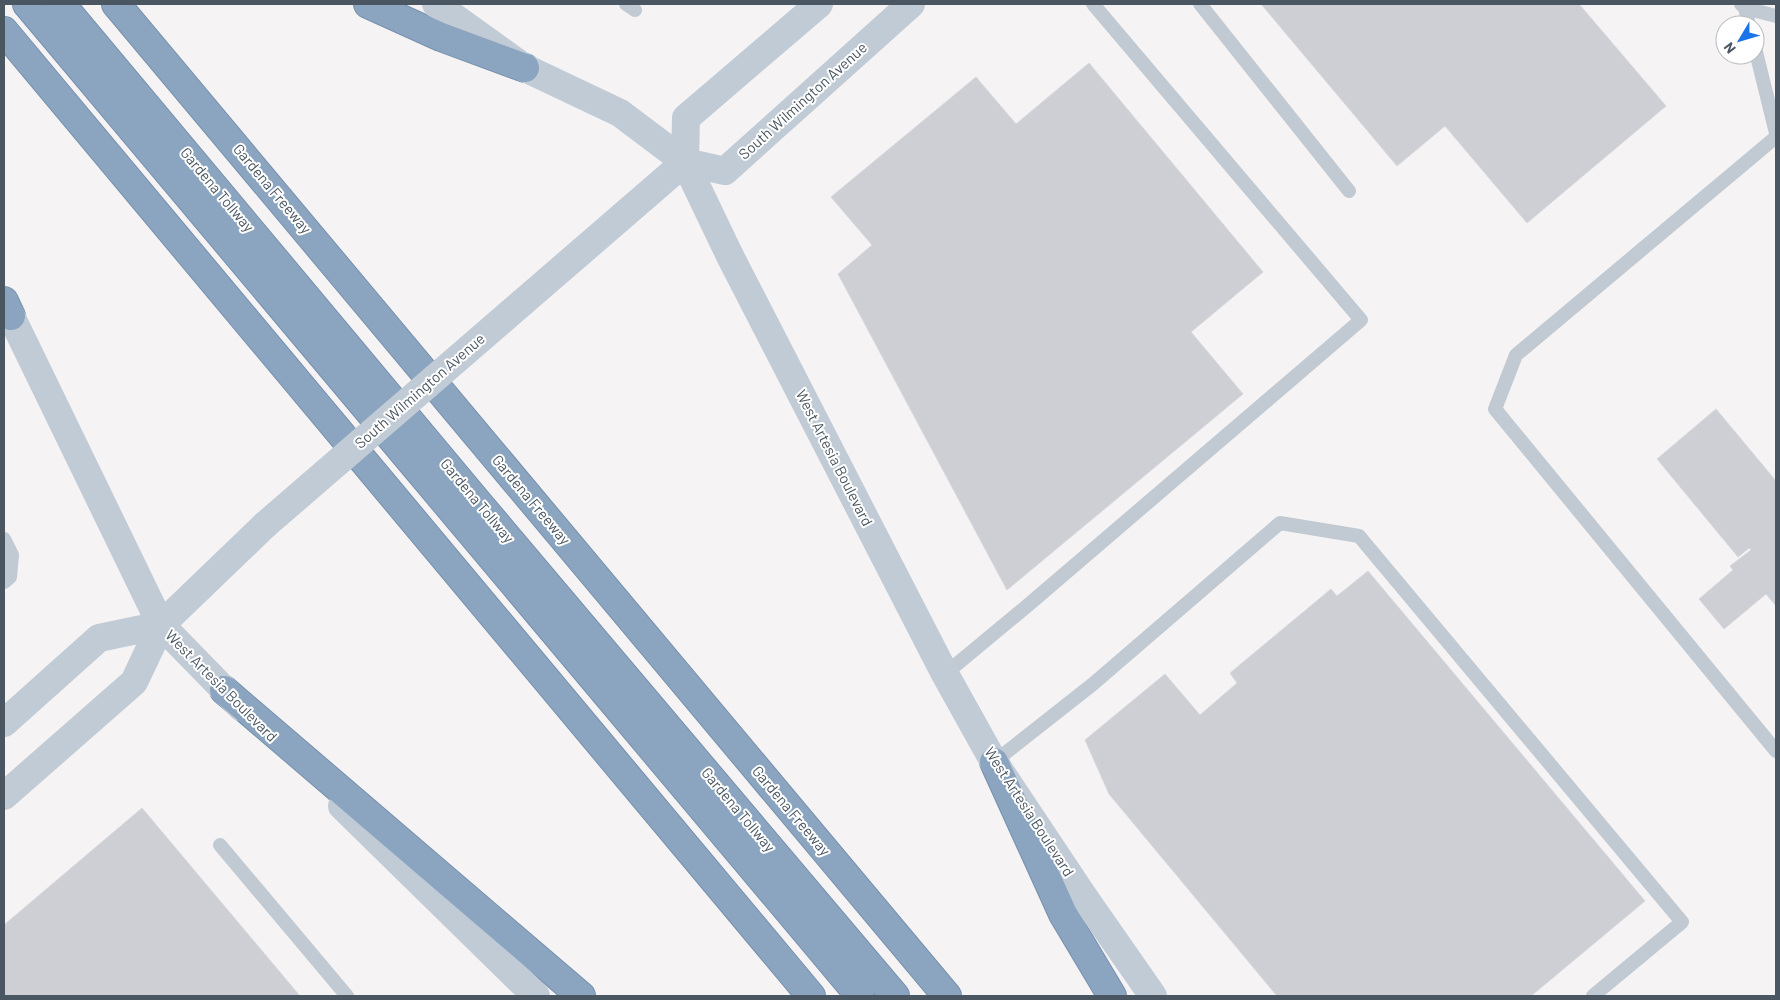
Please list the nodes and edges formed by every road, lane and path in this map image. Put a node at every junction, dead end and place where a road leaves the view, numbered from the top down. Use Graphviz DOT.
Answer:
graph roads {
  1 [pos="27,4"];
  2 [pos="61,4"];
  3 [pos="116,4"];
  4 [pos="368,4"];
  5 [pos="436,4"];
  6 [pos="820,4"];
  7 [pos="911,4"];
  8 [pos="1093,4"];
  9 [pos="1200,4"];
  10 [pos="1743,6"];
  11 [pos="1776,16"];
  12 [pos="4,31"];
  13 [pos="1759,65"];
  14 [pos="525,68"];
  15 [pos="1776,133"];
  16 [pos="1776,137"];
  17 [pos="685,162"];
  18 [pos="1349,191"];
  19 [pos="6,308"];
  20 [pos="4,540"];
  21 [pos="4,582"];
  22 [pos="161,625"];
  23 [pos="945,674"];
  24 [pos="224,690"];
  25 [pos="4,723"];
  26 [pos="1776,752"];
  27 [pos="994,762"];
  28 [pos="4,796"];
  29 [pos="220,845"];
  30 [pos="347,996"];
  31 [pos="536,996"];
  32 [pos="581,996"];
  33 [pos="810,996"];
  34 [pos="860,996"];
  35 [pos="895,996"];
  36 [pos="947,996"];
  37 [pos="1112,996"];
  38 [pos="1153,996"];
  39 [pos="1593,996"];
  1 -- 34 [label="highway, Gardena Tollway"];
  2 -- 35 [label="highway, Gardena Tollway"];
  3 -- 36 [label="highway, Gardena Freeway"];
  4 -- 14 [label="highway"];
  5 -- 14 [label="main road, West Artesia Boulevard"];
  6 -- 17 [label="main road"];
  7 -- 17 [label="main road, South Wilmington Avenue"];
  8 -- 23 [label="lane"];
  9 -- 18 [label="lane"];
  10 -- 11 [label="lane"];
  12 -- 33 [label="highway"];
  13 -- 15 [label="lane"];
  14 -- 17 [label="main road, West Artesia Boulevard"];
  16 -- 26 [label="lane"];
  17 -- 22 [label="main road, South Wilmington Avenue, bridge"];
  17 -- 23 [label="main road, West Artesia Boulevard"];
  19 -- 22 [label="main road, West Artesia Boulevard"];
  20 -- 21 [label="lane"];
  22 -- 24 [label="main road, West Artesia Boulevard"];
  22 -- 25 [label="main road"];
  22 -- 28 [label="main road, South Wilmington Avenue"];
  23 -- 27 [label="main road, West Artesia Boulevard"];
  24 -- 31 [label="main road, West Artesia Boulevard"];
  24 -- 32 [label="highway"];
  27 -- 37 [label="highway"];
  27 -- 38 [label="main road, West Artesia Boulevard"];
  27 -- 39 [label="lane"];
  29 -- 30 [label="lane"];
}
